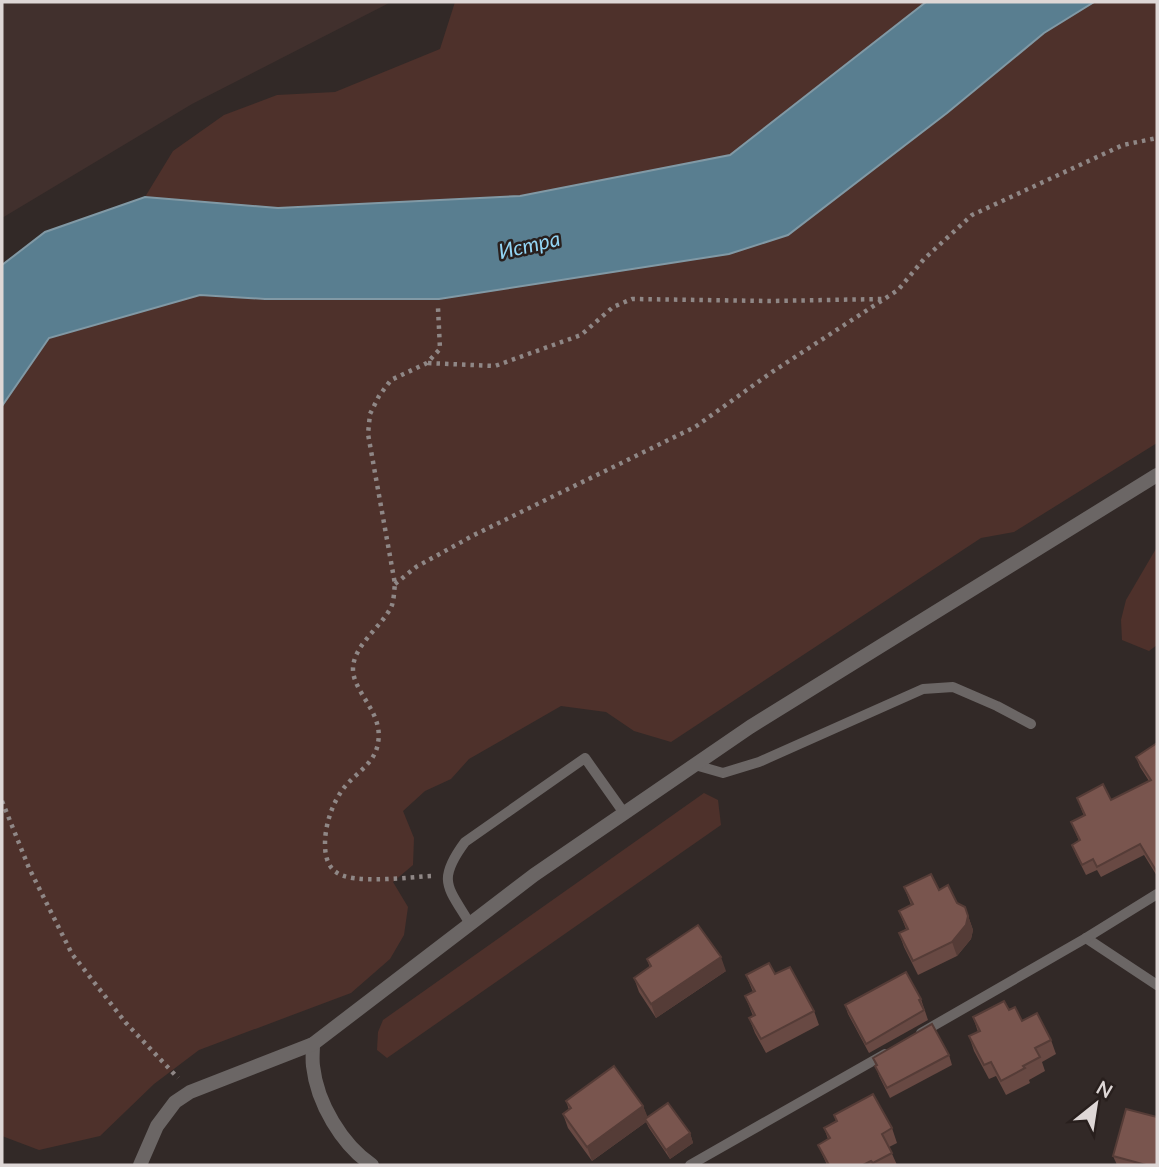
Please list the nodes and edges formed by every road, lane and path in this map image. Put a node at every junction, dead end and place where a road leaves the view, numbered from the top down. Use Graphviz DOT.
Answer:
graph roads {
  1 [pos="1157,138"];
  2 [pos="884,299"];
  3 [pos="438,308"];
  4 [pos="427,363"];
  5 [pos="1157,474"];
  6 [pos="395,584"];
  7 [pos="1031,724"];
  8 [pos="695,765"];
  9 [pos="2,802"];
  10 [pos="624,813"];
  11 [pos="446,876"];
  12 [pos="1157,894"];
  13 [pos="470,924"];
  14 [pos="1086,938"];
  15 [pos="1157,985"];
  16 [pos="906,1041"];
  17 [pos="313,1044"];
  18 [pos="894,1048"];
  19 [pos="190,1092"];
  20 [pos="140,1165"];
  21 [pos="372,1165"];
  22 [pos="690,1165"];
  1 -- 2 [label="path"];
  2 -- 4 [label="path"];
  2 -- 6 [label="path"];
  3 -- 4 [label="path"];
  4 -- 6 [label="path"];
  5 -- 8 [label="street"];
  6 -- 11 [label="path"];
  7 -- 8 [label="lane"];
  8 -- 10 [label="street"];
  9 -- 19 [label="path"];
  10 -- 11 [label="lane"];
  10 -- 13 [label="street"];
  11 -- 13 [label="lane"];
  12 -- 14 [label="lane"];
  13 -- 17 [label="street"];
  14 -- 15 [label="lane"];
  14 -- 16 [label="lane"];
  17 -- 19 [label="street"];
  17 -- 21 [label="street"];
  18 -- 22 [label="lane"];
  19 -- 20 [label="street"];
}
